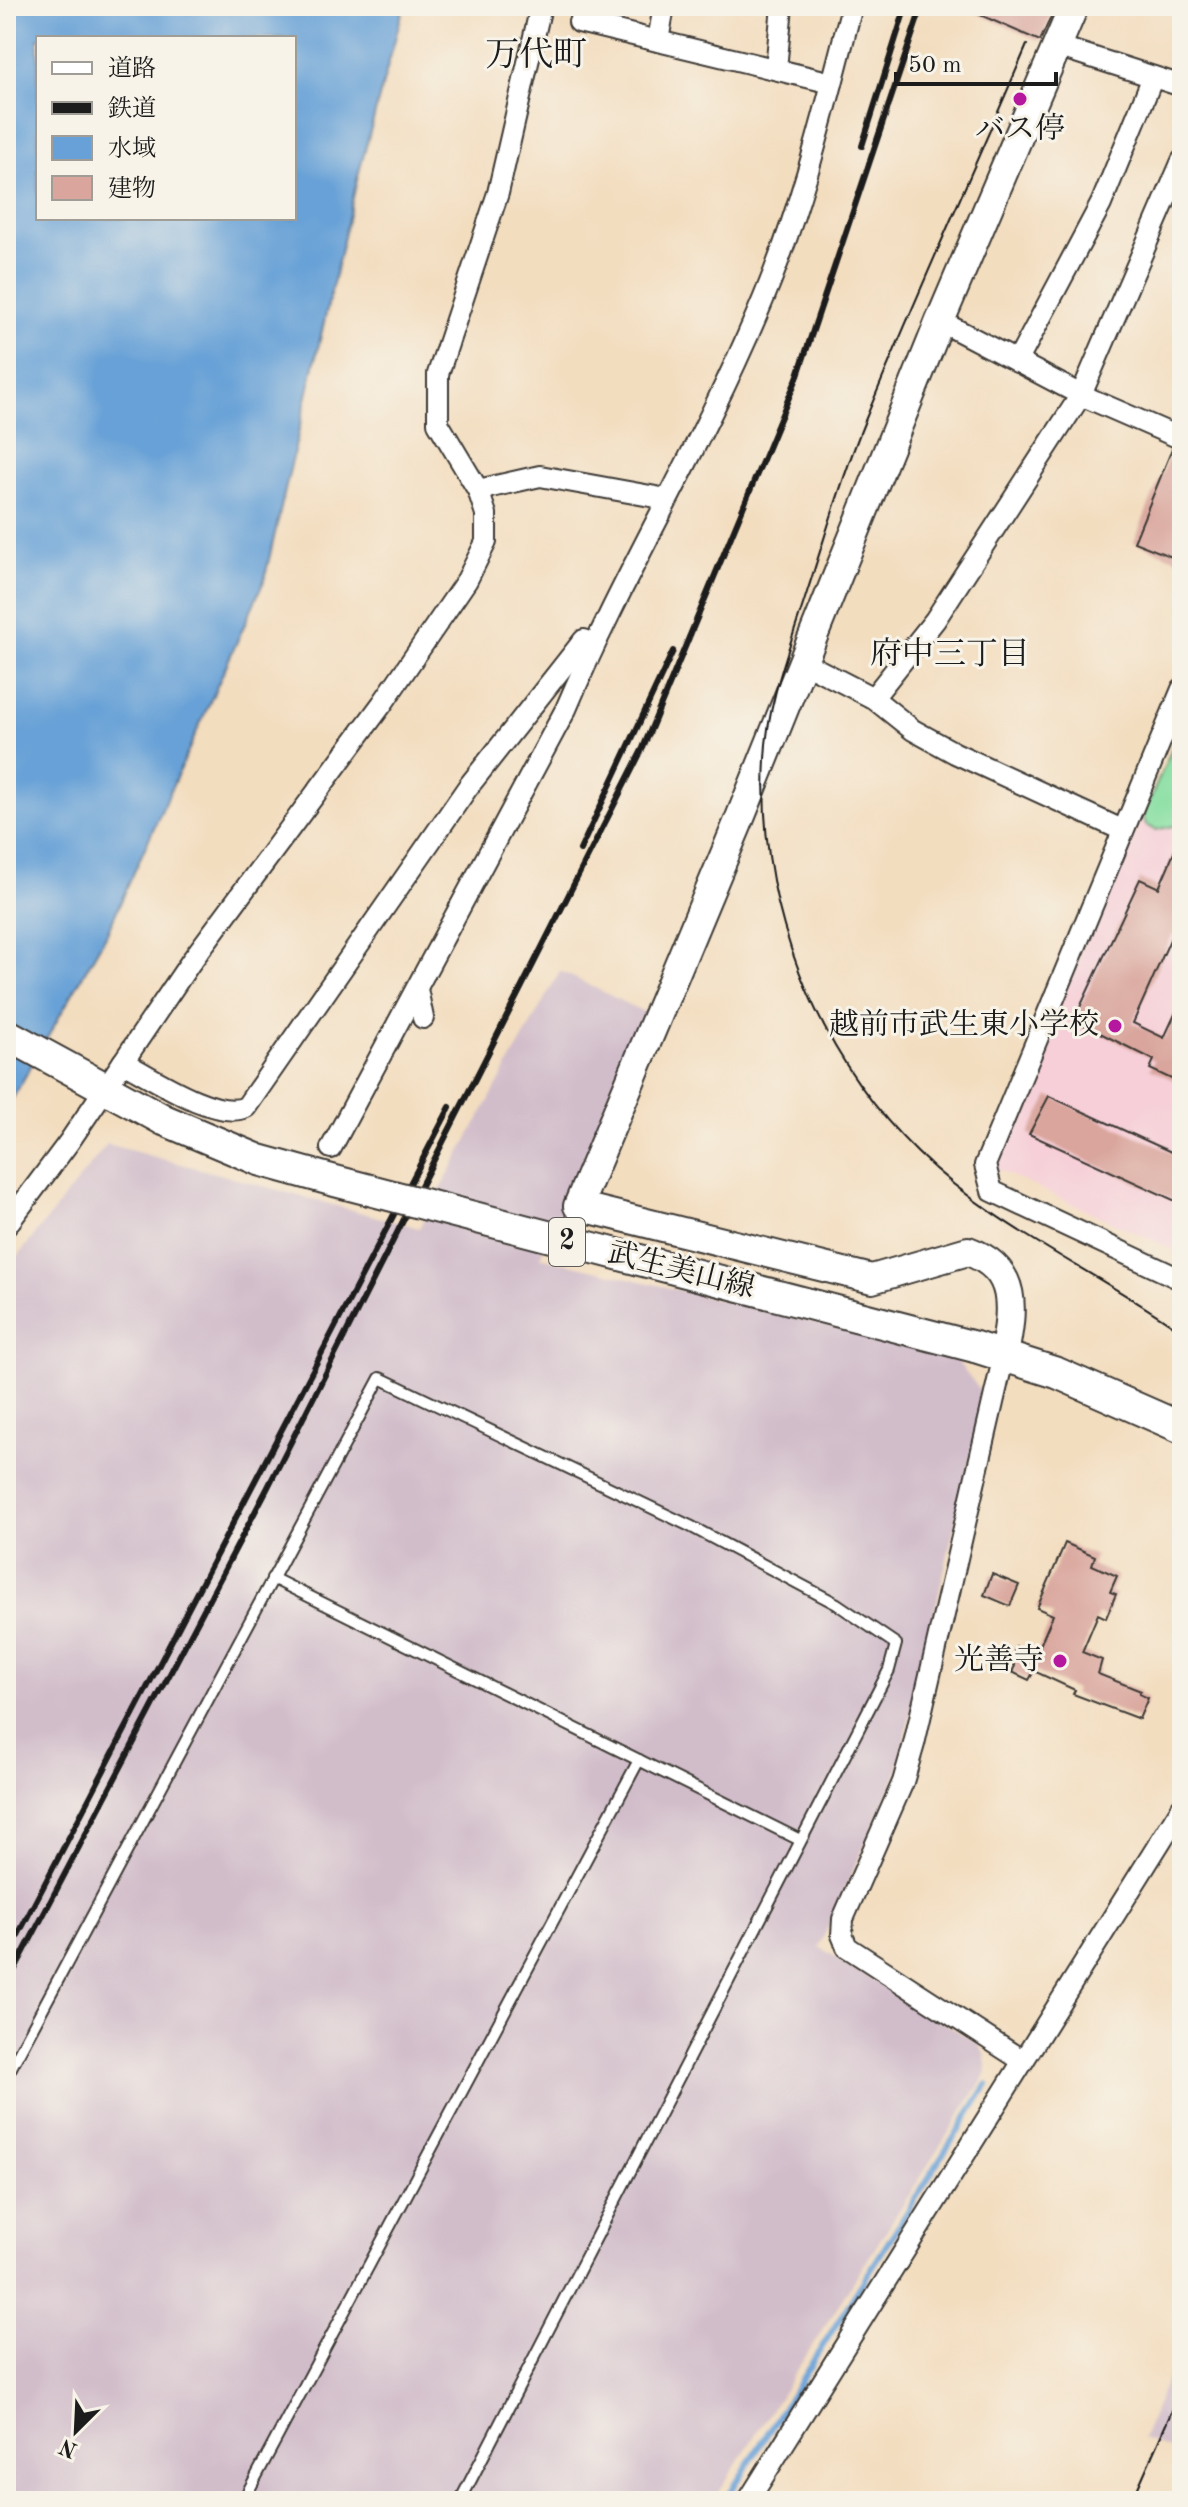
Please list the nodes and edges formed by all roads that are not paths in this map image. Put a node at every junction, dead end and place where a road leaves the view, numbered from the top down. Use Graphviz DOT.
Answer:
graph roads {
  1 [pos="541,6"];
  2 [pos="664,6"];
  3 [pos="782,6"];
  4 [pos="852,6"];
  5 [pos="1074,6"];
  6 [pos="579,22"];
  7 [pos="658,41"];
  8 [pos="1057,46"];
  9 [pos="776,69"];
  10 [pos="1153,77"];
  11 [pos="832,83"];
  12 [pos="1182,86"];
  13 [pos="1182,161"];
  14 [pos="940,321"];
  15 [pos="1017,362"];
  16 [pos="1081,395"];
  17 [pos="1182,439"];
  18 [pos="478,490"];
  19 [pos="667,499"];
  20 [pos="593,644"];
  21 [pos="801,661"];
  22 [pos="1182,689"];
  23 [pos="873,698"];
  24 [pos="1122,830"];
  25 [pos="417,989"];
  26 [pos="423,1018"];
  27 [pos="6,1034"];
  28 [pos="123,1062"];
  29 [pos="106,1088"];
  30 [pos="331,1148"];
  31 [pos="6,1226"];
  32 [pos="1182,1280"];
  33 [pos="1004,1355"];
  34 [pos="1182,1428"];
  35 [pos="272,1578"];
  36 [pos="639,1760"];
  37 [pos="1182,1807"];
  38 [pos="800,1840"];
  39 [pos="1023,2061"];
  40 [pos="6,2077"];
  41 [pos="243,2501"];
  42 [pos="460,2501"];
  43 [pos="748,2501"];
  1 -- 18 [label="street"];
  2 -- 7 [label="street"];
  3 -- 9 [label="street"];
  4 -- 11 [label="street"];
  5 -- 8 [label="street"];
  6 -- 7 [label="street"];
  7 -- 9 [label="street"];
  8 -- 10 [label="street"];
  8 -- 14 [label="street"];
  9 -- 11 [label="street"];
  10 -- 12 [label="street"];
  10 -- 15 [label="street"];
  11 -- 19 [label="street"];
  13 -- 16 [label="street"];
  14 -- 15 [label="street"];
  14 -- 21 [label="street"];
  15 -- 16 [label="street"];
  16 -- 17 [label="street"];
  16 -- 23 [label="street"];
  18 -- 19 [label="street"];
  18 -- 28 [label="street"];
  19 -- 20 [label="street"];
  20 -- 25 [label="street"];
  20 -- 28 [label="street"];
  21 -- 23 [label="street"];
  21 -- 33 [label="street"];
  22 -- 24 [label="street"];
  23 -- 24 [label="street"];
  24 -- 32 [label="street"];
  25 -- 26 [label="street"];
  25 -- 30 [label="street"];
  27 -- 29 [label="main road, 武生美山線 / 2"];
  28 -- 29 [label="street"];
  29 -- 31 [label="street"];
  29 -- 33 [label="main road, 武生美山線 / 2, bridge"];
  33 -- 34 [label="main road, 武生美山線 / 2"];
  33 -- 39 [label="street"];
  35 -- 36 [label="lane"];
  35 -- 38 [label="lane"];
  35 -- 40 [label="lane"];
  36 -- 38 [label="lane"];
  36 -- 41 [label="lane"];
  37 -- 39 [label="street"];
  38 -- 42 [label="lane"];
  39 -- 43 [label="street"];
}
